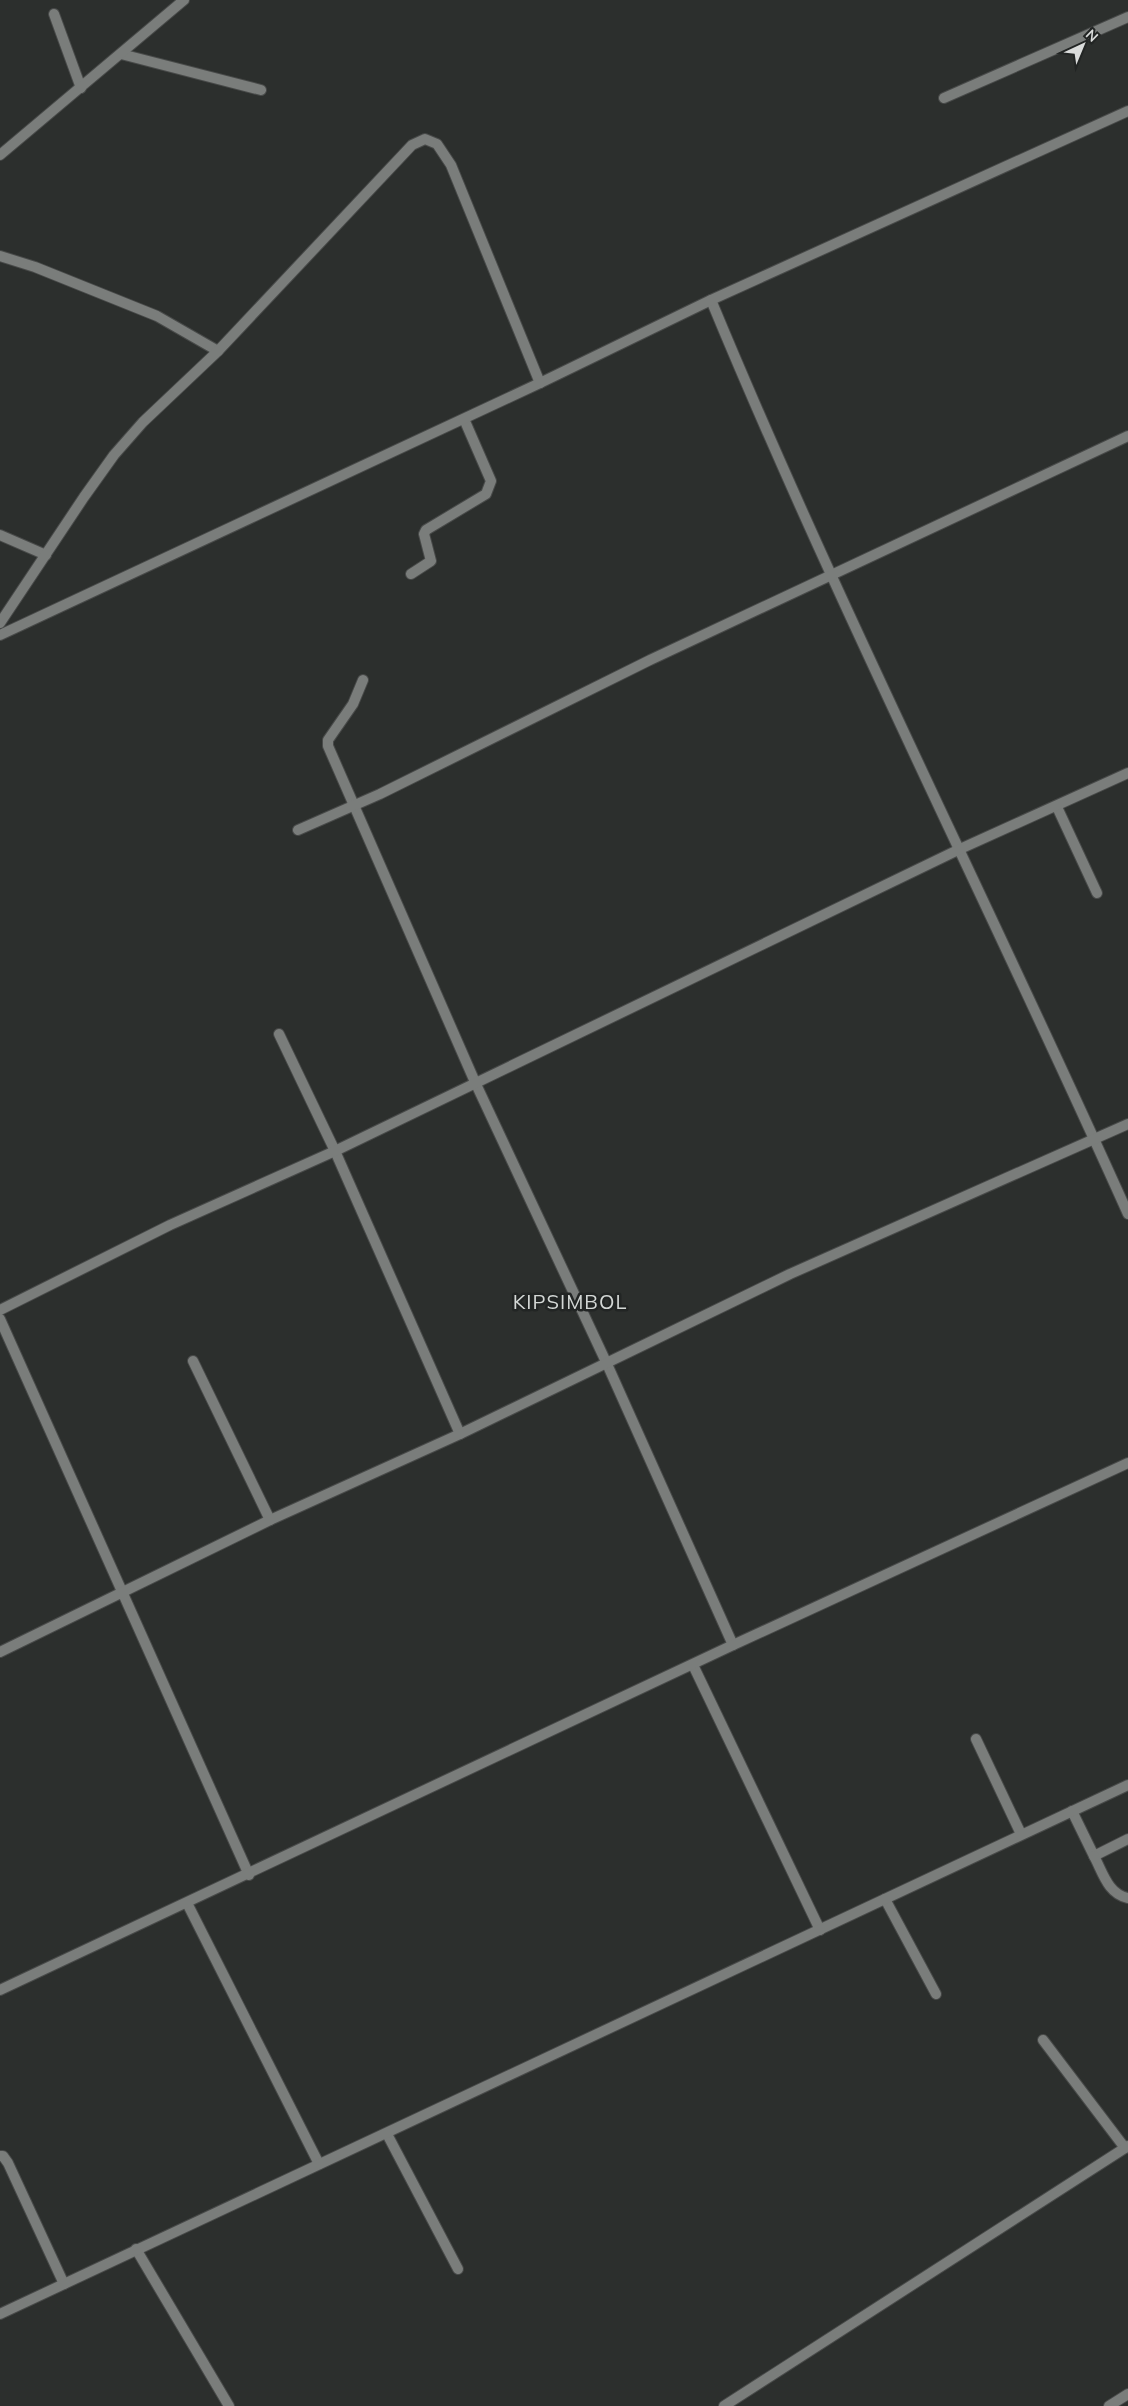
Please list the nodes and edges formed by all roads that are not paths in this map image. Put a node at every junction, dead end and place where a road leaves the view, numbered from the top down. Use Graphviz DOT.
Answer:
graph roads {
  1 [pos="184,0"];
  2 [pos="54,14"];
  3 [pos="1128,17"];
  4 [pos="121,54"];
  5 [pos="81,88"];
  6 [pos="261,90"];
  7 [pos="944,98"];
  8 [pos="1128,111"];
  9 [pos="0,156"];
  10 [pos="0,256"];
  11 [pos="711,300"];
  12 [pos="218,351"];
  13 [pos="540,383"];
  14 [pos="464,419"];
  15 [pos="1128,436"];
  16 [pos="0,535"];
  17 [pos="46,555"];
  18 [pos="411,574"];
  19 [pos="832,576"];
  20 [pos="0,623"];
  21 [pos="0,635"];
  22 [pos="362,680"];
  23 [pos="1128,773"];
  24 [pos="353,805"];
  25 [pos="1057,806"];
  26 [pos="298,830"];
  27 [pos="960,849"];
  28 [pos="1097,893"];
  29 [pos="279,1034"];
  30 [pos="475,1082"];
  31 [pos="1128,1124"];
  32 [pos="1095,1139"];
  33 [pos="335,1151"];
  34 [pos="1128,1214"];
  35 [pos="0,1310"];
  36 [pos="0,1319"];
  37 [pos="193,1361"];
  38 [pos="607,1364"];
  39 [pos="460,1434"];
  40 [pos="1128,1463"];
  41 [pos="270,1520"];
  42 [pos="124,1593"];
  43 [pos="733,1645"];
  44 [pos="0,1652"];
  45 [pos="693,1665"];
  46 [pos="976,1740"];
  47 [pos="1128,1784"];
  48 [pos="1072,1811"];
  49 [pos="1021,1834"];
  50 [pos="1128,1839"];
  51 [pos="1094,1856"];
  52 [pos="249,1875"];
  53 [pos="1128,1898"];
  54 [pos="885,1899"];
  55 [pos="187,1902"];
  56 [pos="820,1930"];
  57 [pos="0,1990"];
  58 [pos="936,1994"];
  59 [pos="1044,2040"];
  60 [pos="386,2134"];
  61 [pos="1126,2147"];
  62 [pos="0,2156"];
  63 [pos="318,2164"];
  64 [pos="136,2249"];
  65 [pos="458,2269"];
  66 [pos="64,2284"];
  67 [pos="0,2314"];
  68 [pos="1128,2394"];
  69 [pos="230,2406"];
  70 [pos="724,2406"];
  71 [pos="1109,2406"];
  1 -- 4 [label="street"];
  2 -- 5 [label="street"];
  3 -- 7 [label="street"];
  4 -- 5 [label="street"];
  4 -- 6 [label="street"];
  5 -- 9 [label="street"];
  8 -- 11 [label="street"];
  10 -- 12 [label="street"];
  11 -- 13 [label="street"];
  11 -- 19 [label="street"];
  12 -- 13 [label="street"];
  12 -- 17 [label="street"];
  13 -- 14 [label="street"];
  14 -- 18 [label="street"];
  14 -- 21 [label="street"];
  15 -- 19 [label="street"];
  16 -- 17 [label="street"];
  17 -- 20 [label="street"];
  19 -- 24 [label="street"];
  19 -- 27 [label="street"];
  22 -- 24 [label="street"];
  23 -- 25 [label="street"];
  24 -- 26 [label="street"];
  24 -- 30 [label="street"];
  25 -- 27 [label="street"];
  25 -- 28 [label="street"];
  27 -- 30 [label="street"];
  27 -- 32 [label="street"];
  29 -- 33 [label="street"];
  30 -- 33 [label="street"];
  30 -- 38 [label="street"];
  31 -- 32 [label="street"];
  32 -- 34 [label="street"];
  32 -- 38 [label="street"];
  33 -- 35 [label="street"];
  33 -- 39 [label="street"];
  36 -- 42 [label="street"];
  37 -- 41 [label="street"];
  38 -- 39 [label="street"];
  38 -- 43 [label="street"];
  39 -- 41 [label="street"];
  40 -- 43 [label="street"];
  41 -- 42 [label="street"];
  42 -- 44 [label="street"];
  42 -- 52 [label="street"];
  43 -- 45 [label="street"];
  45 -- 52 [label="street"];
  45 -- 56 [label="street"];
  46 -- 49 [label="street"];
  47 -- 48 [label="street"];
  48 -- 49 [label="street"];
  48 -- 51 [label="street"];
  49 -- 54 [label="street"];
  50 -- 51 [label="street"];
  51 -- 53 [label="street"];
  52 -- 55 [label="street"];
  54 -- 56 [label="street"];
  54 -- 58 [label="street"];
  55 -- 57 [label="street"];
  55 -- 63 [label="street"];
  56 -- 60 [label="street"];
  59 -- 61 [label="street"];
  60 -- 63 [label="street"];
  60 -- 65 [label="street"];
  61 -- 70 [label="street"];
  62 -- 66 [label="street"];
  63 -- 64 [label="street"];
  64 -- 66 [label="street"];
  64 -- 69 [label="street"];
  66 -- 67 [label="street"];
  68 -- 71 [label="street"];
}
